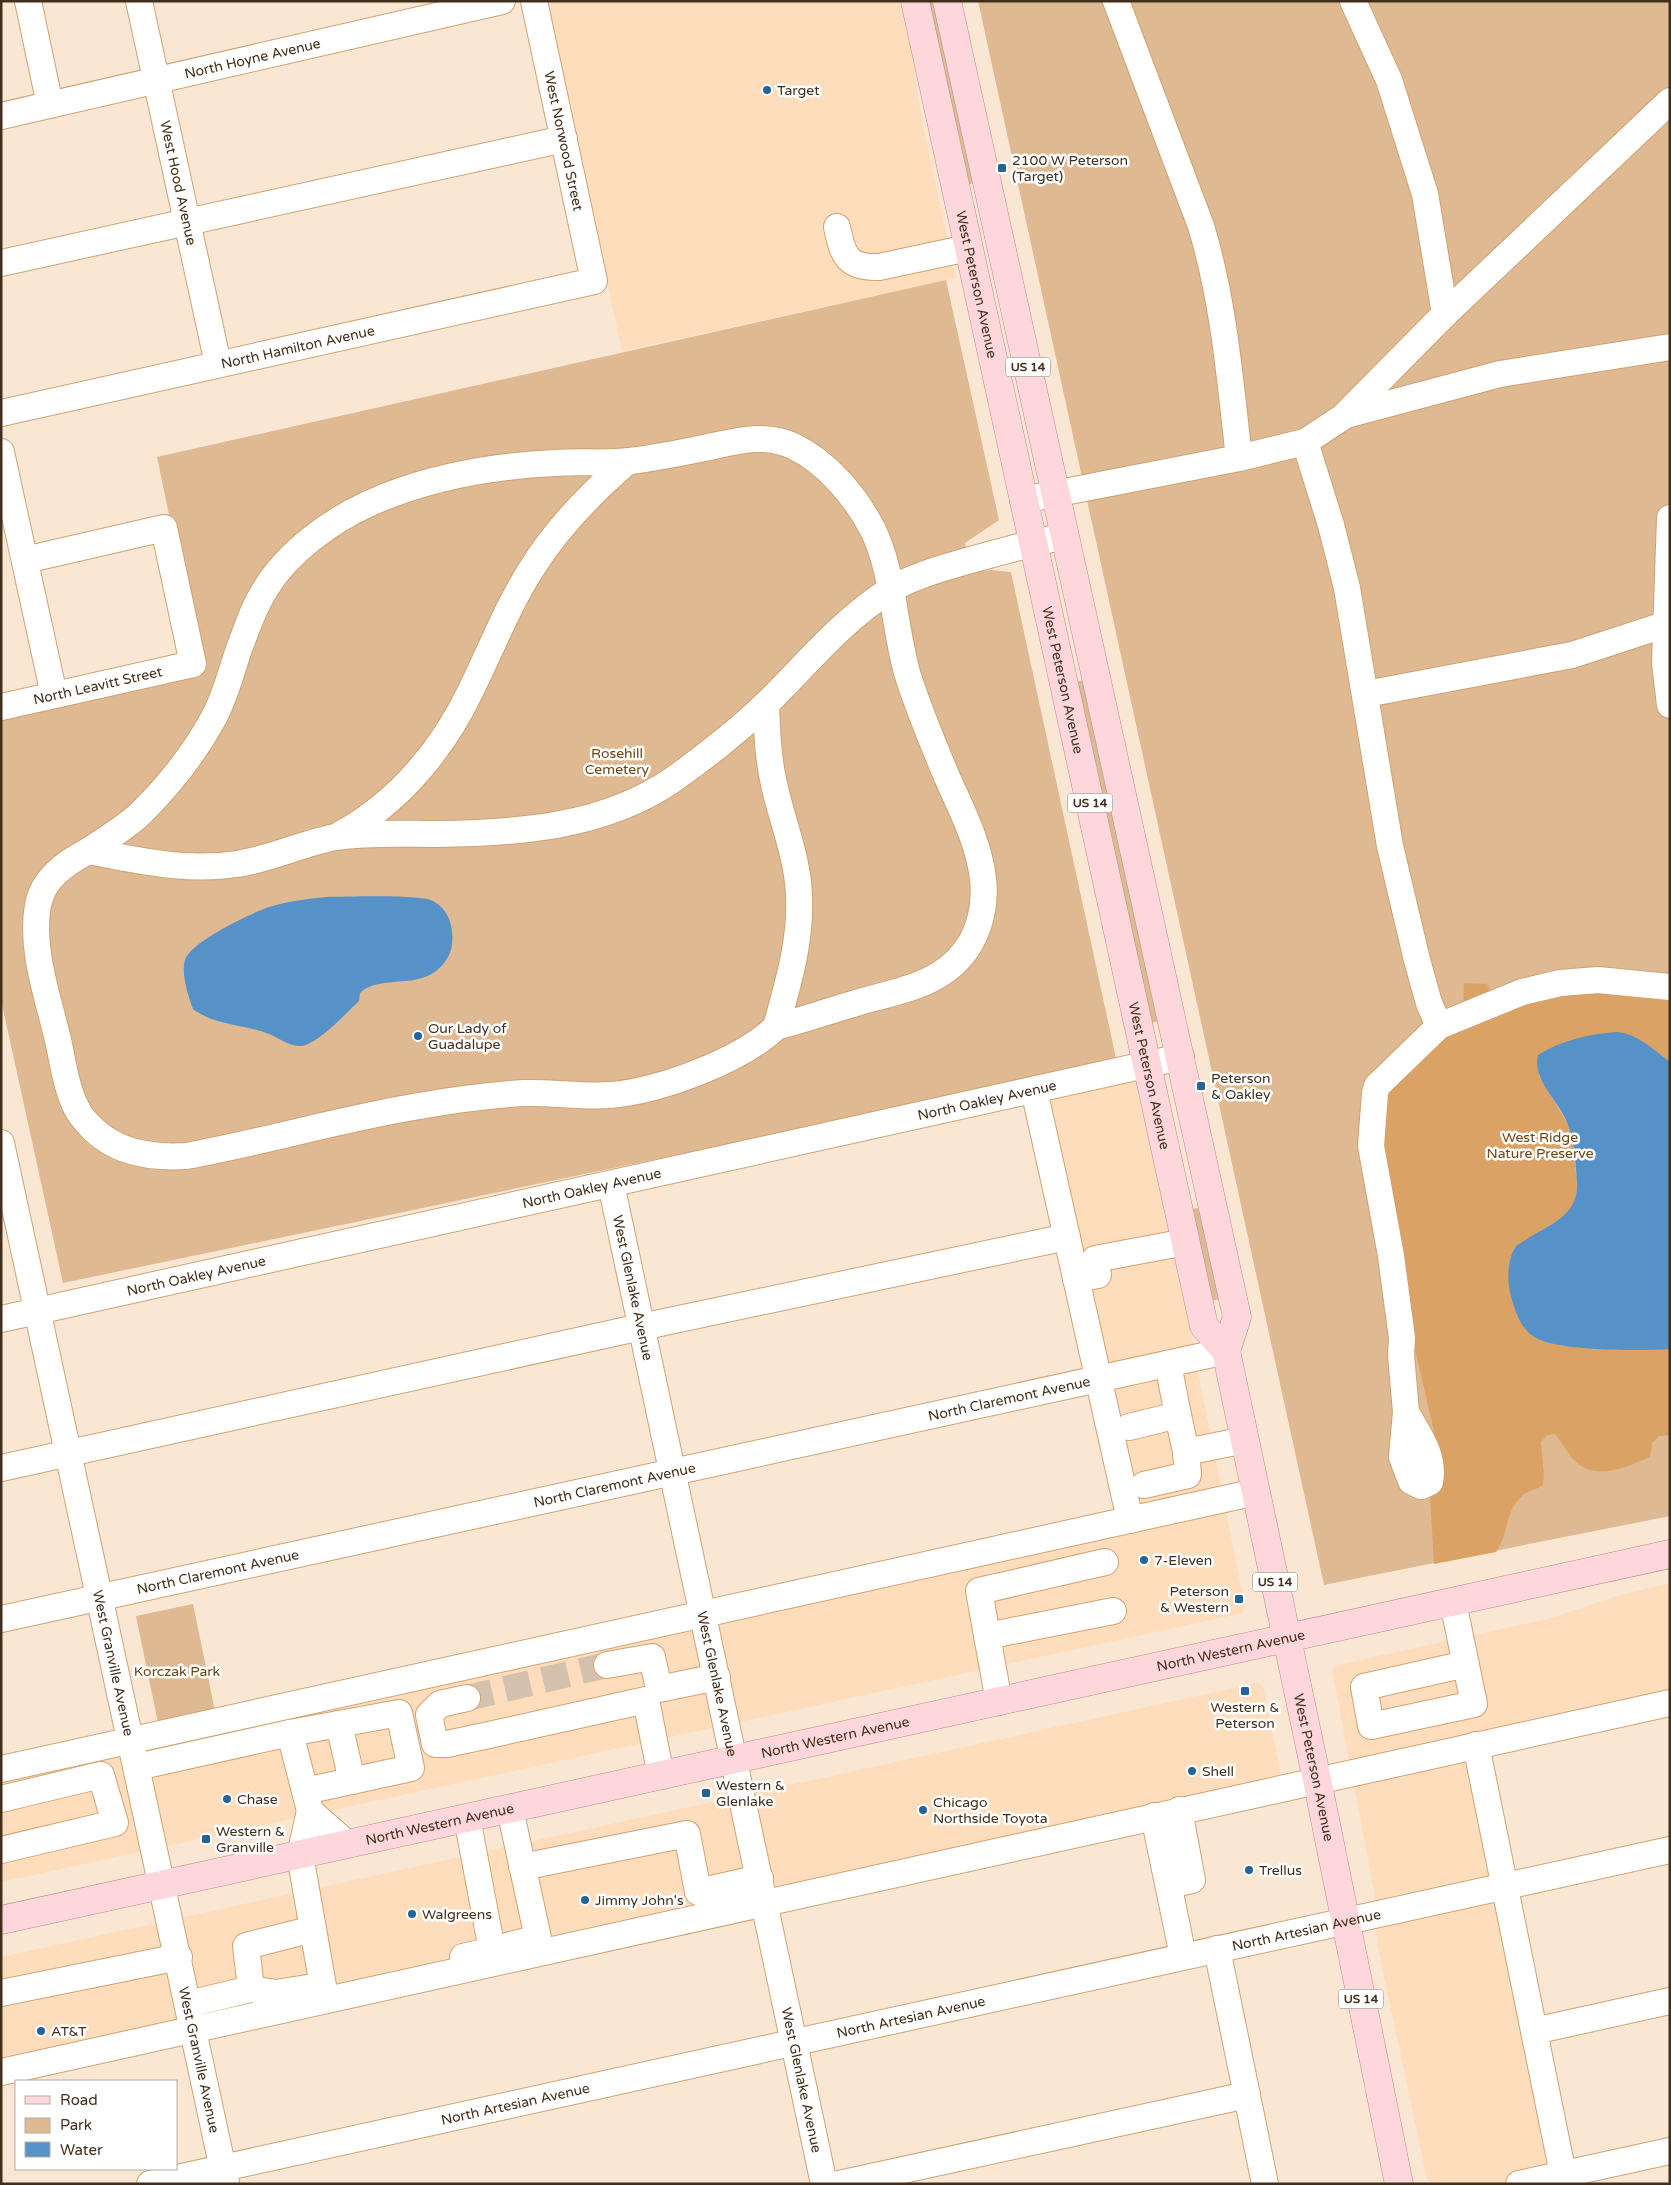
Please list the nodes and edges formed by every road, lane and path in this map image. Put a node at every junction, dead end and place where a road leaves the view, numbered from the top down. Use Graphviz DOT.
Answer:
graph roads {
  1 [pos="28,1"];
  2 [pos="139,1"];
  3 [pos="502,1"];
  4 [pos="534,1"];
  5 [pos="915,1"];
  6 [pos="947,1"];
  7 [pos="1116,1"];
  8 [pos="1353,1"];
  9 [pos="156,80"];
  10 [pos="1670,101"];
  11 [pos="50,105"];
  12 [pos="1,116"];
  13 [pos="564,139"];
  14 [pos="187,221"];
  15 [pos="837,227"];
  16 [pos="968,248"];
  17 [pos="1,263"];
  18 [pos="594,281"];
  19 [pos="1445,314"];
  20 [pos="1670,347"];
  21 [pos="218,364"];
  22 [pos="1,413"];
  23 [pos="1346,415"];
  24 [pos="1304,442"];
  25 [pos="1,452"];
  26 [pos="1239,458"];
  27 [pos="627,462"];
  28 [pos="1055,494"];
  29 [pos="1023,500"];
  30 [pos="1670,518"];
  31 [pos="1064,536"];
  32 [pos="1032,543"];
  33 [pos="25,560"];
  34 [pos="890,590"];
  35 [pos="1668,624"];
  36 [pos="1366,694"];
  37 [pos="54,695"];
  38 [pos="766,705"];
  39 [pos="1670,705"];
  40 [pos="1,707"];
  41 [pos="335,838"];
  42 [pos="88,851"];
  43 [pos="1670,987"];
  44 [pos="1439,1026"];
  45 [pos="776,1027"];
  46 [pos="1181,1057"];
  47 [pos="1147,1064"];
  48 [pos="1034,1090"];
  49 [pos="3,1160"];
  50 [pos="611,1184"];
  51 [pos="1067,1237"];
  52 [pos="1186,1242"];
  53 [pos="1076,1279"];
  54 [pos="38,1311"];
  55 [pos="1,1319"];
  56 [pos="642,1327"];
  57 [pos="1226,1351"];
  58 [pos="1168,1364"];
  59 [pos="1099,1379"];
  60 [pos="1406,1412"];
  61 [pos="1178,1415"];
  62 [pos="1129,1427"];
  63 [pos="1244,1440"];
  64 [pos="1186,1452"];
  65 [pos="69,1453"];
  66 [pos="1,1468"];
  67 [pos="673,1472"];
  68 [pos="1144,1486"];
  69 [pos="1256,1492"];
  70 [pos="1130,1520"];
  71 [pos="1670,1554"];
  72 [pos="1105,1562"];
  73 [pos="100,1598"];
  74 [pos="1453,1602"];
  75 [pos="1113,1611"];
  76 [pos="703,1614"];
  77 [pos="1,1619"];
  78 [pos="987,1636"];
  79 [pos="1288,1639"];
  80 [pos="1466,1664"];
  81 [pos="607,1665"];
  82 [pos="717,1677"];
  83 [pos="652,1695"];
  84 [pos="466,1698"];
  85 [pos="999,1702"];
  86 [pos="1670,1703"];
  87 [pos="339,1724"];
  88 [pos="290,1733"];
  89 [pos="132,1740"];
  90 [pos="1476,1745"];
  91 [pos="734,1760"];
  92 [pos="137,1767"];
  93 [pos="1,1769"];
  94 [pos="661,1776"];
  95 [pos="1317,1780"];
  96 [pos="352,1781"];
  97 [pos="1,1799"];
  98 [pos="308,1801"];
  99 [pos="510,1809"];
  100 [pos="1166,1813"];
  101 [pos="467,1818"];
  102 [pos="347,1844"];
  103 [pos="1,1850"];
  104 [pos="1670,1850"];
  105 [pos="300,1855"];
  106 [pos="522,1867"];
  107 [pos="163,1884"];
  108 [pos="1505,1886"];
  109 [pos="763,1891"];
  110 [pos="698,1892"];
  111 [pos="1,1920"];
  112 [pos="1346,1921"];
  113 [pos="313,1929"];
  114 [pos="538,1938"];
  115 [pos="1217,1949"];
  116 [pos="492,1950"];
  117 [pos="1183,1956"];
  118 [pos="178,1957"];
  119 [pos="323,1986"];
  120 [pos="251,1989"];
  121 [pos="1,1993"];
  122 [pos="1670,2002"];
  123 [pos="188,2004"];
  124 [pos="194,2030"];
  125 [pos="1534,2031"];
  126 [pos="794,2042"];
  127 [pos="1,2072"];
  128 [pos="1247,2095"];
  129 [pos="1670,2151"];
  130 [pos="225,2176"];
  131 [pos="1564,2179"];
  132 [pos="150,2184"];
  133 [pos="824,2184"];
  134 [pos="839,2184"];
  135 [pos="1265,2184"];
  136 [pos="1399,2184"];
  137 [pos="1519,2184"];
  1 -- 11 [label="street"];
  2 -- 9 [label="street, West Hood Avenue"];
  3 -- 9 [label="street, North Hoyne Avenue"];
  4 -- 13 [label="street, West Norwood Street"];
  5 -- 16 [label="main road, West Peterson Avenue / US 14"];
  6 -- 28 [label="main road, West Peterson Avenue / US 14"];
  7 -- 26 [label="street"];
  8 -- 19 [label="street"];
  9 -- 11 [label="street, North Hoyne Avenue"];
  9 -- 14 [label="street, West Hood Avenue"];
  10 -- 19 [label="street"];
  11 -- 12 [label="street, North Hoyne Avenue"];
  13 -- 14 [label="street"];
  13 -- 18 [label="street, West Norwood Street"];
  14 -- 17 [label="street"];
  14 -- 21 [label="street, West Hood Avenue"];
  15 -- 16 [label="street"];
  16 -- 29 [label="main road, West Peterson Avenue / US 14"];
  18 -- 21 [label="street, North Hamilton Avenue"];
  19 -- 23 [label="street"];
  20 -- 23 [label="street"];
  21 -- 22 [label="street, North Hamilton Avenue"];
  23 -- 24 [label="street"];
  24 -- 26 [label="street"];
  24 -- 36 [label="street"];
  25 -- 33 [label="street"];
  26 -- 28 [label="street"];
  27 -- 34 [label="street"];
  27 -- 41 [label="street"];
  27 -- 42 [label="street"];
  28 -- 29 [label="street"];
  28 -- 31 [label="main road, West Peterson Avenue / US 14"];
  29 -- 32 [label="main road, West Peterson Avenue / US 14"];
  30 -- 35 [label="street"];
  31 -- 32 [label="street"];
  31 -- 46 [label="main road, West Peterson Avenue / US 14"];
  32 -- 34 [label="street"];
  32 -- 47 [label="main road, West Peterson Avenue / US 14"];
  33 -- 37 [label="street"];
  33 -- 37 [label="street, North Leavitt Street"];
  34 -- 38 [label="street"];
  34 -- 45 [label="street"];
  35 -- 36 [label="street"];
  35 -- 39 [label="street"];
  36 -- 44 [label="street"];
  37 -- 40 [label="street, North Leavitt Street"];
  38 -- 41 [label="street"];
  38 -- 45 [label="street"];
  41 -- 42 [label="street"];
  42 -- 45 [label="street"];
  43 -- 44 [label="street"];
  44 -- 60 [label="street"];
  46 -- 47 [label="street, North Oakley Avenue"];
  46 -- 57 [label="main road, West Peterson Avenue / US 14"];
  47 -- 48 [label="street, North Oakley Avenue"];
  47 -- 52 [label="main road, West Peterson Avenue / US 14"];
  48 -- 50 [label="street, North Oakley Avenue"];
  48 -- 51 [label="street"];
  49 -- 54 [label="street, West Granville Avenue"];
  50 -- 54 [label="street, North Oakley Avenue"];
  50 -- 56 [label="street, West Glenlake Avenue"];
  51 -- 53 [label="street"];
  51 -- 56 [label="street"];
  52 -- 53 [label="street"];
  52 -- 57 [label="main road, West Peterson Avenue / US 14"];
  53 -- 59 [label="street"];
  54 -- 55 [label="street, North Oakley Avenue"];
  54 -- 65 [label="street, West Granville Avenue"];
  56 -- 65 [label="street"];
  56 -- 67 [label="street, West Glenlake Avenue"];
  57 -- 58 [label="street, North Claremont Avenue"];
  57 -- 63 [label="main road, West Peterson Avenue / US 14"];
  58 -- 59 [label="street, North Claremont Avenue"];
  58 -- 61 [label="street"];
  59 -- 67 [label="street, North Claremont Avenue"];
  59 -- 70 [label="street"];
  61 -- 62 [label="street"];
  61 -- 64 [label="street"];
  63 -- 64 [label="street"];
  63 -- 69 [label="main road, West Peterson Avenue / US 14"];
  64 -- 68 [label="street"];
  65 -- 66 [label="street"];
  65 -- 73 [label="street, West Granville Avenue"];
  67 -- 73 [label="street, North Claremont Avenue"];
  67 -- 76 [label="street, West Glenlake Avenue"];
  69 -- 70 [label="street"];
  69 -- 79 [label="main road, West Peterson Avenue / US 14"];
  70 -- 76 [label="street"];
  71 -- 74 [label="main road, North Western Avenue"];
  72 -- 78 [label="street"];
  73 -- 77 [label="street, North Claremont Avenue"];
  73 -- 89 [label="street, West Granville Avenue"];
  74 -- 79 [label="main road, North Western Avenue"];
  74 -- 80 [label="street"];
  75 -- 78 [label="street"];
  76 -- 82 [label="street, West Glenlake Avenue"];
  76 -- 89 [label="street"];
  78 -- 85 [label="street"];
  79 -- 85 [label="main road, North Western Avenue"];
  79 -- 95 [label="main road, West Peterson Avenue / US 14"];
  81 -- 83 [label="street"];
  82 -- 83 [label="street"];
  82 -- 91 [label="street, West Glenlake Avenue"];
  83 -- 84 [label="street"];
  83 -- 94 [label="street"];
  85 -- 91 [label="main road, North Western Avenue"];
  86 -- 90 [label="street"];
  87 -- 88 [label="street"];
  87 -- 96 [label="street"];
  87 -- 96 [label="street"];
  88 -- 92 [label="street"];
  88 -- 98 [label="street"];
  89 -- 92 [label="street, West Granville Avenue"];
  89 -- 93 [label="street"];
  90 -- 95 [label="street"];
  90 -- 108 [label="street"];
  91 -- 94 [label="main road, North Western Avenue"];
  91 -- 109 [label="street, West Glenlake Avenue"];
  92 -- 107 [label="street, West Granville Avenue"];
  94 -- 99 [label="main road, North Western Avenue"];
  95 -- 100 [label="street"];
  95 -- 112 [label="main road, West Peterson Avenue / US 14"];
  96 -- 98 [label="street"];
  97 -- 103 [label="street"];
  98 -- 102 [label="street"];
  98 -- 105 [label="street"];
  99 -- 101 [label="main road, North Western Avenue"];
  99 -- 106 [label="street"];
  100 -- 109 [label="street"];
  100 -- 117 [label="street"];
  101 -- 102 [label="main road, North Western Avenue"];
  101 -- 116 [label="street"];
  102 -- 105 [label="main road, North Western Avenue"];
  104 -- 108 [label="street, North Artesian Avenue"];
  105 -- 107 [label="main road, North Western Avenue"];
  105 -- 113 [label="street"];
  106 -- 110 [label="street"];
  106 -- 114 [label="street"];
  107 -- 111 [label="main road, North Western Avenue"];
  107 -- 118 [label="street, West Granville Avenue"];
  108 -- 112 [label="street, North Artesian Avenue"];
  108 -- 125 [label="street"];
  109 -- 110 [label="street"];
  109 -- 124 [label="street"];
  109 -- 126 [label="street, West Glenlake Avenue"];
  110 -- 114 [label="street"];
  112 -- 115 [label="street, North Artesian Avenue"];
  112 -- 136 [label="main road, West Peterson Avenue / US 14"];
  113 -- 119 [label="street"];
  113 -- 120 [label="street"];
  114 -- 116 [label="street"];
  115 -- 117 [label="street, North Artesian Avenue"];
  115 -- 128 [label="street"];
  116 -- 119 [label="street"];
  117 -- 126 [label="street, North Artesian Avenue"];
  118 -- 121 [label="street"];
  118 -- 123 [label="street, West Granville Avenue"];
  119 -- 120 [label="street"];
  120 -- 123 [label="street"];
  122 -- 125 [label="street"];
  123 -- 124 [label="street, West Granville Avenue"];
  124 -- 127 [label="street"];
  124 -- 130 [label="street, West Granville Avenue"];
  125 -- 131 [label="street"];
  126 -- 130 [label="street, North Artesian Avenue"];
  126 -- 133 [label="street, West Glenlake Avenue"];
  128 -- 134 [label="street"];
  128 -- 135 [label="street"];
  129 -- 131 [label="street"];
  130 -- 132 [label="street, North Artesian Avenue"];
  131 -- 137 [label="street"];
}
